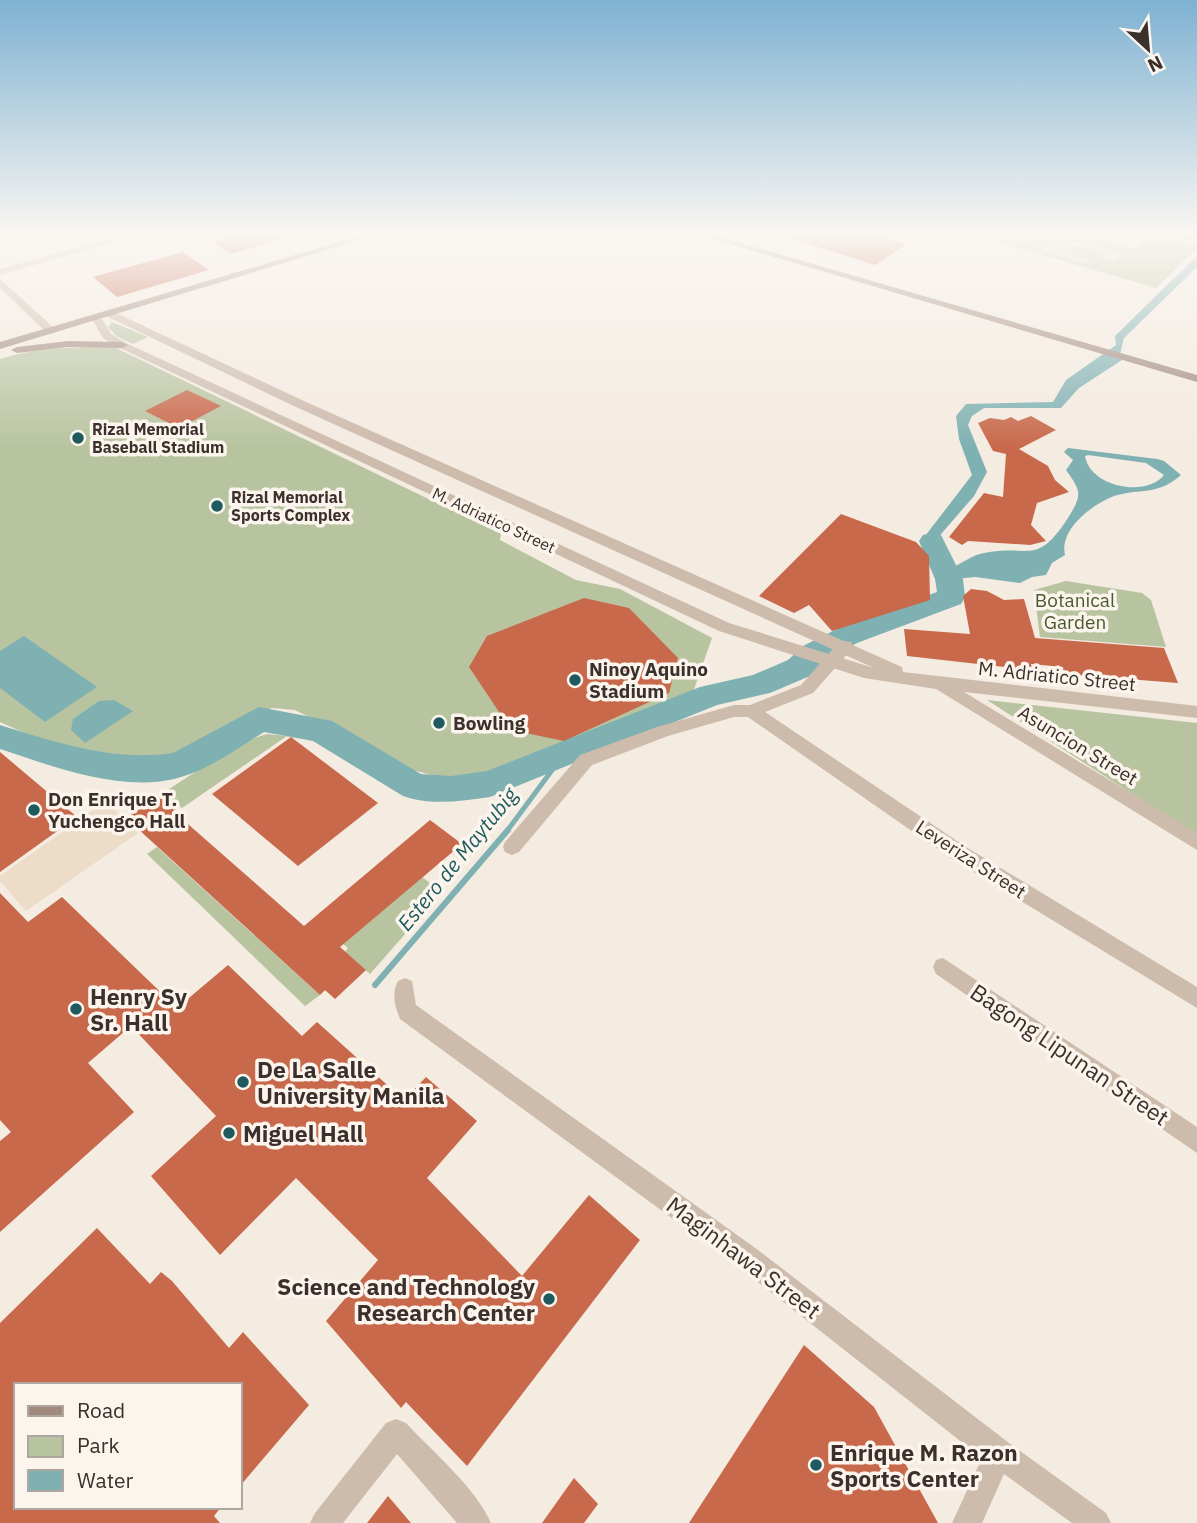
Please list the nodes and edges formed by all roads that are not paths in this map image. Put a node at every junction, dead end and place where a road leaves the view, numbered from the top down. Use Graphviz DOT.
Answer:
graph roads {
  1 [pos="25,306"];
  2 [pos="141,306"];
  3 [pos="951,306"];
  4 [pos="112,315"];
  5 [pos="97,319"];
  6 [pos="50,330"];
  7 [pos="121,345"];
  8 [pos="3,350"];
  9 [pos="1197,379"];
  10 [pos="844,646"];
  11 [pos="829,659"];
  12 [pos="912,678"];
  13 [pos="937,684"];
  14 [pos="751,711"];
  15 [pos="1197,712"];
  16 [pos="1197,842"];
  17 [pos="512,847"];
  18 [pos="943,967"];
  19 [pos="405,989"];
  20 [pos="1197,998"];
  21 [pos="1197,1141"];
  22 [pos="999,1453"];
  23 [pos="326,1523"];
  24 [pos="476,1523"];
  25 [pos="967,1523"];
  26 [pos="1096,1523"];
  1 -- 6 [label="street"];
  2 -- 4 [label="main road"];
  3 -- 9 [label="main road"];
  4 -- 5 [label="main road"];
  4 -- 10 [label="street, M. Adriatico Street"];
  5 -- 6 [label="main road"];
  5 -- 7 [label="street, M. Adriatico Street"];
  5 -- 8 [label="main road"];
  6 -- 8 [label="main road"];
  7 -- 8 [label="main road"];
  7 -- 11 [label="street, M. Adriatico Street"];
  10 -- 11 [label="street"];
  10 -- 12 [label="street, M. Adriatico Street"];
  11 -- 12 [label="street, M. Adriatico Street"];
  11 -- 14 [label="street"];
  12 -- 13 [label="street, M. Adriatico Street"];
  13 -- 15 [label="street, M. Adriatico Street"];
  13 -- 16 [label="street, Asuncion Street"];
  14 -- 17 [label="street"];
  14 -- 20 [label="street, Leveriza Street"];
  18 -- 21 [label="street, Bagong Lipunan Street"];
  19 -- 22 [label="street, Maginhawa Street"];
  22 -- 25 [label="street"];
  22 -- 26 [label="street, Maginhawa Street"];
  23 -- 24 [label="street"];
}
